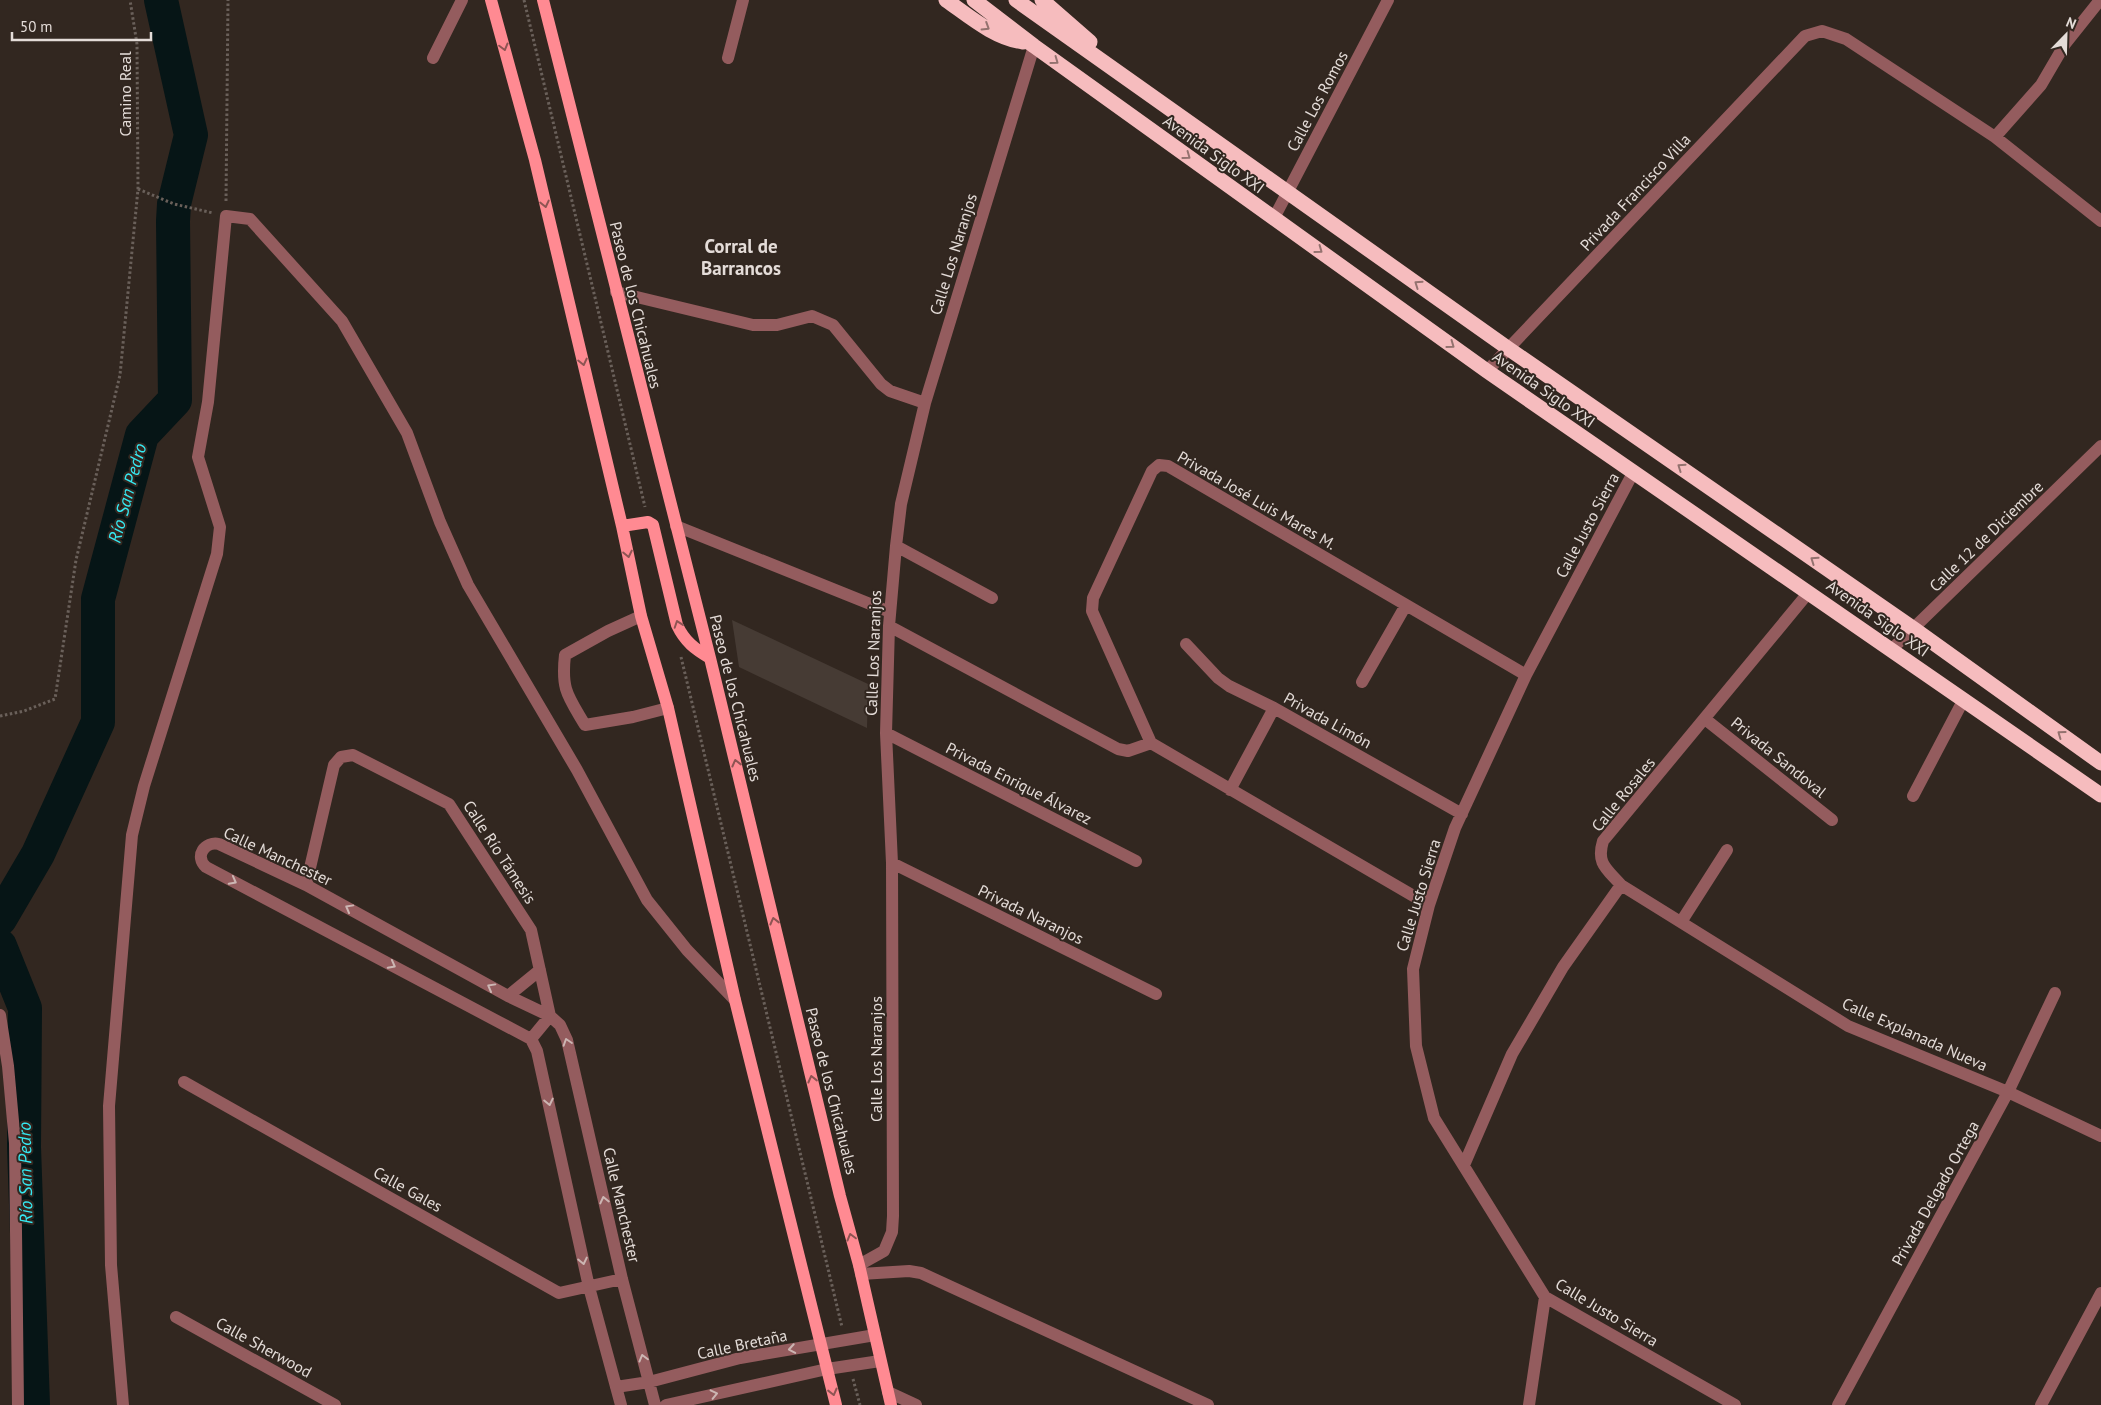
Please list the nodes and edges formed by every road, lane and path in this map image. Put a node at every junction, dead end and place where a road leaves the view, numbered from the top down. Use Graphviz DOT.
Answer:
graph roads {
  1 [pos="130,0"];
  2 [pos="228,0"];
  3 [pos="462,0"];
  4 [pos="491,0"];
  5 [pos="524,0"];
  6 [pos="543,0"];
  7 [pos="743,0"];
  8 [pos="946,0"];
  9 [pos="974,0"];
  10 [pos="1016,0"];
  11 [pos="1042,0"];
  12 [pos="2100,0"];
  13 [pos="1384,1"];
  14 [pos="1032,45"];
  15 [pos="433,58"];
  16 [pos="728,58"];
  17 [pos="1125,76"];
  18 [pos="1996,137"];
  19 [pos="138,189"];
  20 [pos="1288,191"];
  21 [pos="226,216"];
  22 [pos="1274,218"];
  23 [pos="2101,221"];
  24 [pos="616,292"];
  25 [pos="1509,349"];
  26 [pos="1487,371"];
  27 [pos="925,403"];
  28 [pos="2101,446"];
  29 [pos="1633,473"];
  30 [pos="648,522"];
  31 [pos="622,526"];
  32 [pos="676,526"];
  33 [pos="896,546"];
  34 [pos="1809,592"];
  35 [pos="992,598"];
  36 [pos="1406,605"];
  37 [pos="890,612"];
  38 [pos="641,616"];
  39 [pos="889,626"];
  40 [pos="1914,628"];
  41 [pos="1186,644"];
  42 [pos="678,648"];
  43 [pos="1892,649"];
  44 [pos="710,658"];
  45 [pos="1526,675"];
  46 [pos="1362,682"];
  47 [pos="1964,699"];
  48 [pos="668,708"];
  49 [pos="1274,708"];
  50 [pos="0,716"];
  51 [pos="1706,719"];
  52 [pos="886,734"];
  53 [pos="1152,743"];
  54 [pos="2101,763"];
  55 [pos="1230,790"];
  56 [pos="2101,795"];
  57 [pos="1913,796"];
  58 [pos="1462,814"];
  59 [pos="1832,820"];
  60 [pos="1727,850"];
  61 [pos="1136,861"];
  62 [pos="892,863"];
  63 [pos="306,884"];
  64 [pos="1621,885"];
  65 [pos="1429,904"];
  66 [pos="1681,922"];
  67 [pos="540,970"];
  68 [pos="2055,993"];
  69 [pos="1156,994"];
  70 [pos="508,996"];
  71 [pos="735,1000"];
  72 [pos="0,1015"];
  73 [pos="550,1016"];
  74 [pos="531,1039"];
  75 [pos="184,1082"];
  76 [pos="2008,1092"];
  77 [pos="2101,1136"];
  78 [pos="1464,1166"];
  79 [pos="860,1270"];
  80 [pos="622,1279"];
  81 [pos="589,1287"];
  82 [pos="2101,1293"];
  83 [pos="1545,1297"];
  84 [pos="176,1317"];
  85 [pos="875,1335"];
  86 [pos="845,1340"];
  87 [pos="821,1344"];
  88 [pos="880,1361"];
  89 [pos="850,1366"];
  90 [pos="827,1369"];
  91 [pos="649,1382"];
  92 [pos="616,1387"];
  93 [pos="888,1392"];
  94 [pos="18,1405"];
  95 [pos="123,1405"];
  96 [pos="335,1405"];
  97 [pos="621,1405"];
  98 [pos="655,1405"];
  99 [pos="666,1405"];
  100 [pos="836,1405"];
  101 [pos="860,1405"];
  102 [pos="891,1405"];
  103 [pos="916,1405"];
  104 [pos="1208,1405"];
  105 [pos="1529,1405"];
  106 [pos="1735,1405"];
  107 [pos="1838,1405"];
  108 [pos="2042,1405"];
  1 -- 19 [label="path, Camino Real"];
  2 -- 21 [label="path"];
  3 -- 15 [label="street"];
  4 -- 31 [label="main road, one-way"];
  5 -- 30 [label="path"];
  6 -- 24 [label="main road, Paseo de los Chicahuales"];
  7 -- 16 [label="street"];
  8 -- 14 [label="highway, one-way"];
  9 -- 14 [label="highway, Avenida Siglo XXI"];
  10 -- 17 [label="highway, Avenida Siglo XXI"];
  11 -- 17 [label="highway"];
  12 -- 18 [label="street"];
  13 -- 20 [label="street, Calle Los Romos"];
  14 -- 22 [label="highway, Avenida Siglo XXI, one-way"];
  14 -- 27 [label="street, Calle Los Naranjos"];
  17 -- 20 [label="highway, Avenida Siglo XXI"];
  18 -- 23 [label="street"];
  18 -- 25 [label="street, Privada Francisco Villa"];
  19 -- 21 [label="path"];
  19 -- 50 [label="path, Camino Real"];
  20 -- 22 [label="street, Calle Los Romos"];
  25 -- 20 [label="highway, Avenida Siglo XXI, one-way"];
  21 -- 71 [label="street"];
  21 -- 95 [label="street"];
  22 -- 26 [label="highway, Avenida Siglo XXI, one-way"];
  24 -- 27 [label="street"];
  24 -- 32 [label="main road, Paseo de los Chicahuales"];
  25 -- 26 [label="street, Privada Francisco Villa"];
  40 -- 25 [label="highway, Avenida Siglo XXI, one-way"];
  26 -- 29 [label="highway, Avenida Siglo XXI"];
  27 -- 33 [label="street, Calle Los Naranjos"];
  28 -- 40 [label="street, Calle 12 de Diciembre"];
  29 -- 34 [label="highway, Avenida Siglo XXI"];
  29 -- 45 [label="street, Calle Justo Sierra"];
  30 -- 31 [label="main road"];
  44 -- 30 [label="main road, one-way"];
  31 -- 38 [label="main road, one-way"];
  32 -- 37 [label="street"];
  32 -- 44 [label="main road, Paseo de los Chicahuales"];
  33 -- 35 [label="street"];
  33 -- 37 [label="street, Calle Los Naranjos"];
  34 -- 43 [label="highway, Avenida Siglo XXI"];
  34 -- 51 [label="street, Calle Rosales"];
  36 -- 45 [label="street, Privada José Luis Mares M."];
  36 -- 46 [label="street"];
  36 -- 53 [label="street, Privada José Luis Mares M."];
  37 -- 39 [label="street, Calle Los Naranjos"];
  38 -- 48 [label="main road"];
  38 -- 48 [label="street"];
  39 -- 52 [label="street, Calle Los Naranjos"];
  39 -- 53 [label="street"];
  40 -- 43 [label="street, Calle 12 de Diciembre"];
  54 -- 40 [label="highway, Avenida Siglo XXI, one-way"];
  41 -- 49 [label="street, Privada Limón"];
  42 -- 86 [label="path"];
  43 -- 47 [label="highway, Avenida Siglo XXI"];
  79 -- 44 [label="main road, Paseo de los Chicahuales, one-way"];
  45 -- 58 [label="street, Calle Justo Sierra"];
  47 -- 56 [label="highway, Avenida Siglo XXI"];
  47 -- 57 [label="street"];
  48 -- 71 [label="main road"];
  49 -- 55 [label="street"];
  49 -- 58 [label="street, Privada Limón"];
  51 -- 59 [label="street, Privada Sandoval"];
  51 -- 64 [label="street, Calle Rosales"];
  52 -- 61 [label="street, Privada Enrique Álvarez"];
  52 -- 62 [label="street, Calle Los Naranjos"];
  53 -- 55 [label="street"];
  55 -- 65 [label="street"];
  58 -- 65 [label="street, Calle Justo Sierra"];
  60 -- 66 [label="street"];
  62 -- 69 [label="street, Privada Naranjos"];
  62 -- 79 [label="street, Calle Los Naranjos"];
  63 -- 67 [label="street, Calle Río Támesis"];
  70 -- 63 [label="street, Calle Manchester, one-way"];
  63 -- 74 [label="street, Calle Manchester, one-way"];
  64 -- 66 [label="street, Calle Explanada Nueva"];
  64 -- 78 [label="street"];
  65 -- 78 [label="street, Calle Justo Sierra"];
  66 -- 76 [label="street, Calle Explanada Nueva"];
  67 -- 70 [label="street"];
  67 -- 73 [label="street, Calle Río Támesis"];
  68 -- 76 [label="street, Privada Delgado Ortega"];
  70 -- 73 [label="street, Calle Manchester"];
  71 -- 87 [label="main road"];
  72 -- 94 [label="street"];
  73 -- 74 [label="street"];
  80 -- 73 [label="street, Calle Manchester, one-way"];
  74 -- 81 [label="street, one-way"];
  75 -- 81 [label="street, Calle Gales"];
  76 -- 77 [label="street, Calle Explanada Nueva"];
  76 -- 107 [label="street, Privada Delgado Ortega"];
  78 -- 83 [label="street, Calle Justo Sierra"];
  79 -- 85 [label="main road, Paseo de los Chicahuales"];
  79 -- 104 [label="street"];
  80 -- 81 [label="street, Calle Gales"];
  91 -- 80 [label="street, Calle Manchester, one-way"];
  81 -- 92 [label="street"];
  82 -- 108 [label="street"];
  83 -- 105 [label="street"];
  83 -- 106 [label="street, Calle Justo Sierra"];
  84 -- 96 [label="street, Calle Sherwood"];
  85 -- 86 [label="street, Calle Bretaña"];
  85 -- 88 [label="main road, Paseo de los Chicahuales"];
  86 -- 87 [label="street, Calle Bretaña"];
  87 -- 90 [label="main road"];
  87 -- 91 [label="street, Calle Bretaña, one-way"];
  88 -- 89 [label="street"];
  88 -- 93 [label="main road, Paseo de los Chicahuales"];
  89 -- 90 [label="street"];
  89 -- 101 [label="path"];
  99 -- 90 [label="street, one-way"];
  90 -- 100 [label="main road, one-way"];
  91 -- 92 [label="street, Calle Bretaña"];
  91 -- 98 [label="street, Calle Manchester"];
  92 -- 97 [label="street"];
  93 -- 102 [label="main road, Paseo de los Chicahuales"];
  93 -- 103 [label="street"];
}
